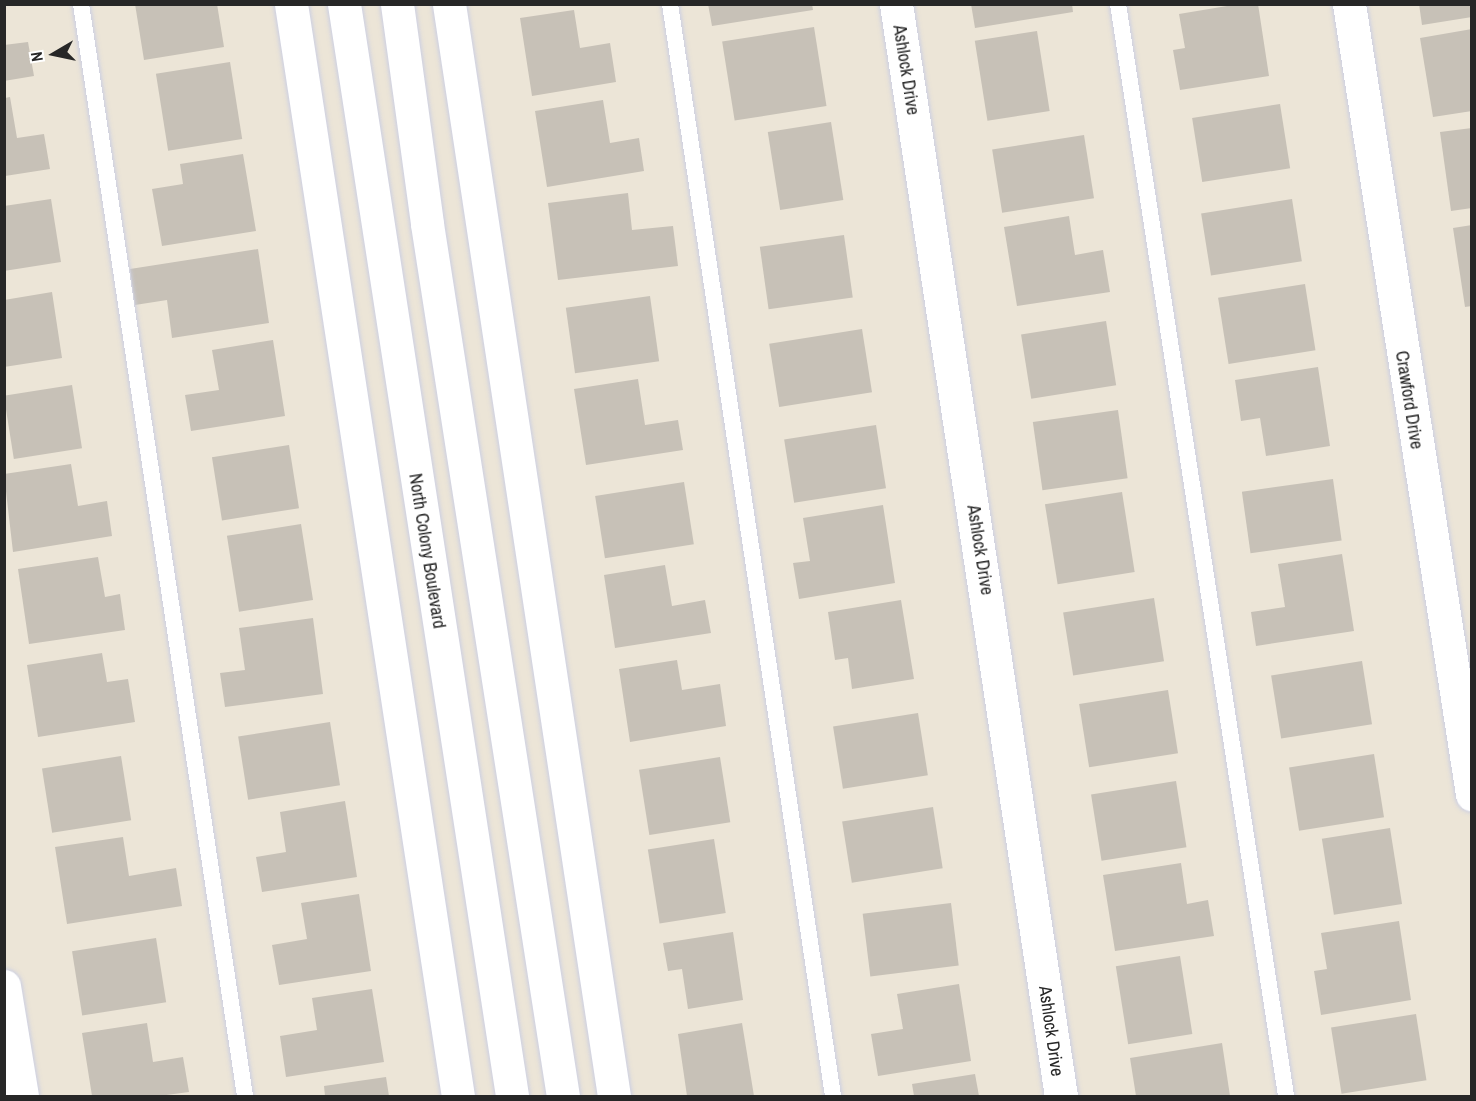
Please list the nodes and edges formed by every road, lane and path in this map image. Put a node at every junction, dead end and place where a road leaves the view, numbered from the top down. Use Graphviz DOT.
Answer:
graph roads {
  1 [pos="81,4"];
  2 [pos="291,4"];
  3 [pos="344,4"];
  4 [pos="397,4"];
  5 [pos="449,4"];
  6 [pos="670,4"];
  7 [pos="896,4"];
  8 [pos="1118,4"];
  9 [pos="1349,4"];
  10 [pos="1472,794"];
  11 [pos="4,986"];
  12 [pos="22,1096"];
  13 [pos="245,1096"];
  14 [pos="458,1096"];
  15 [pos="512,1096"];
  16 [pos="563,1096"];
  17 [pos="614,1096"];
  18 [pos="833,1096"];
  19 [pos="1061,1096"];
  20 [pos="1286,1096"];
  1 -- 13 [label="lane"];
  2 -- 14 [label="street"];
  3 -- 15 [label="street, North Colony Boulevard"];
  4 -- 16 [label="street"];
  5 -- 17 [label="street"];
  6 -- 18 [label="lane"];
  7 -- 19 [label="street, Ashlock Drive"];
  8 -- 20 [label="lane"];
  9 -- 10 [label="street, Crawford Drive"];
  11 -- 12 [label="street"];
}
